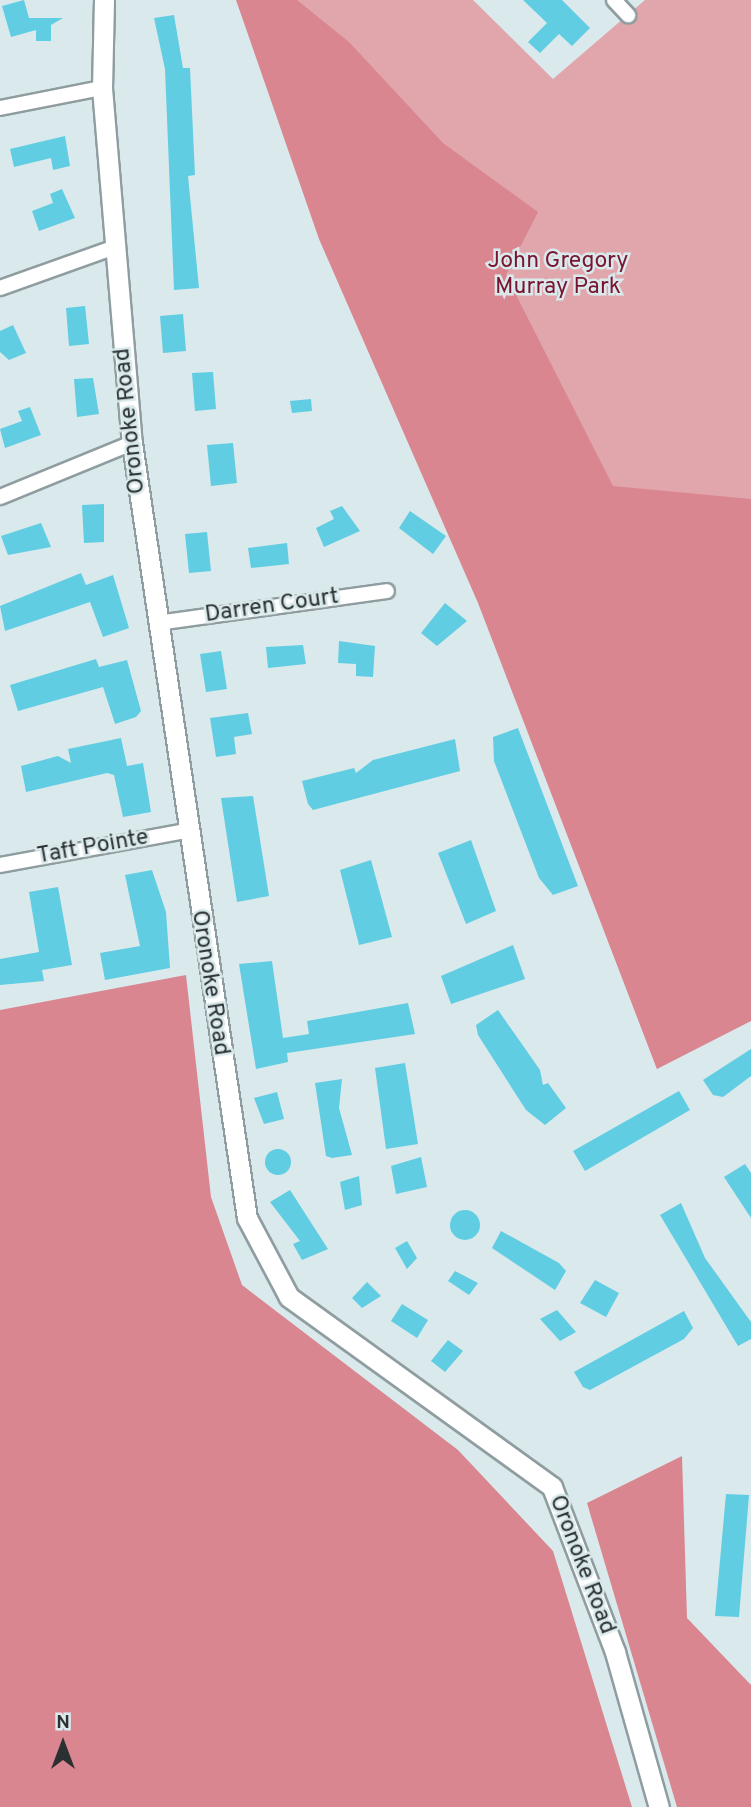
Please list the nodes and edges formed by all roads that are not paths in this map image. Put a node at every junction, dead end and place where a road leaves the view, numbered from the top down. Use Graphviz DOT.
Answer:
graph roads {
  1 [pos="104,0"];
  2 [pos="614,0"];
  3 [pos="628,15"];
  4 [pos="102,88"];
  5 [pos="0,108"];
  6 [pos="115,247"];
  7 [pos="0,288"];
  8 [pos="132,443"];
  9 [pos="0,497"];
  10 [pos="387,592"];
  11 [pos="157,623"];
  12 [pos="185,831"];
  13 [pos="0,865"];
  14 [pos="659,1807"];
  1 -- 4 [label="street, Oronoke Road"];
  2 -- 3 [label="street"];
  4 -- 5 [label="street"];
  4 -- 6 [label="street, Oronoke Road"];
  6 -- 7 [label="street"];
  6 -- 8 [label="street, Oronoke Road"];
  8 -- 9 [label="street"];
  8 -- 11 [label="street, Oronoke Road"];
  10 -- 11 [label="street, Darren Court"];
  11 -- 12 [label="street, Oronoke Road"];
  12 -- 13 [label="street, Taft Pointe"];
  12 -- 14 [label="street, Oronoke Road"];
}
